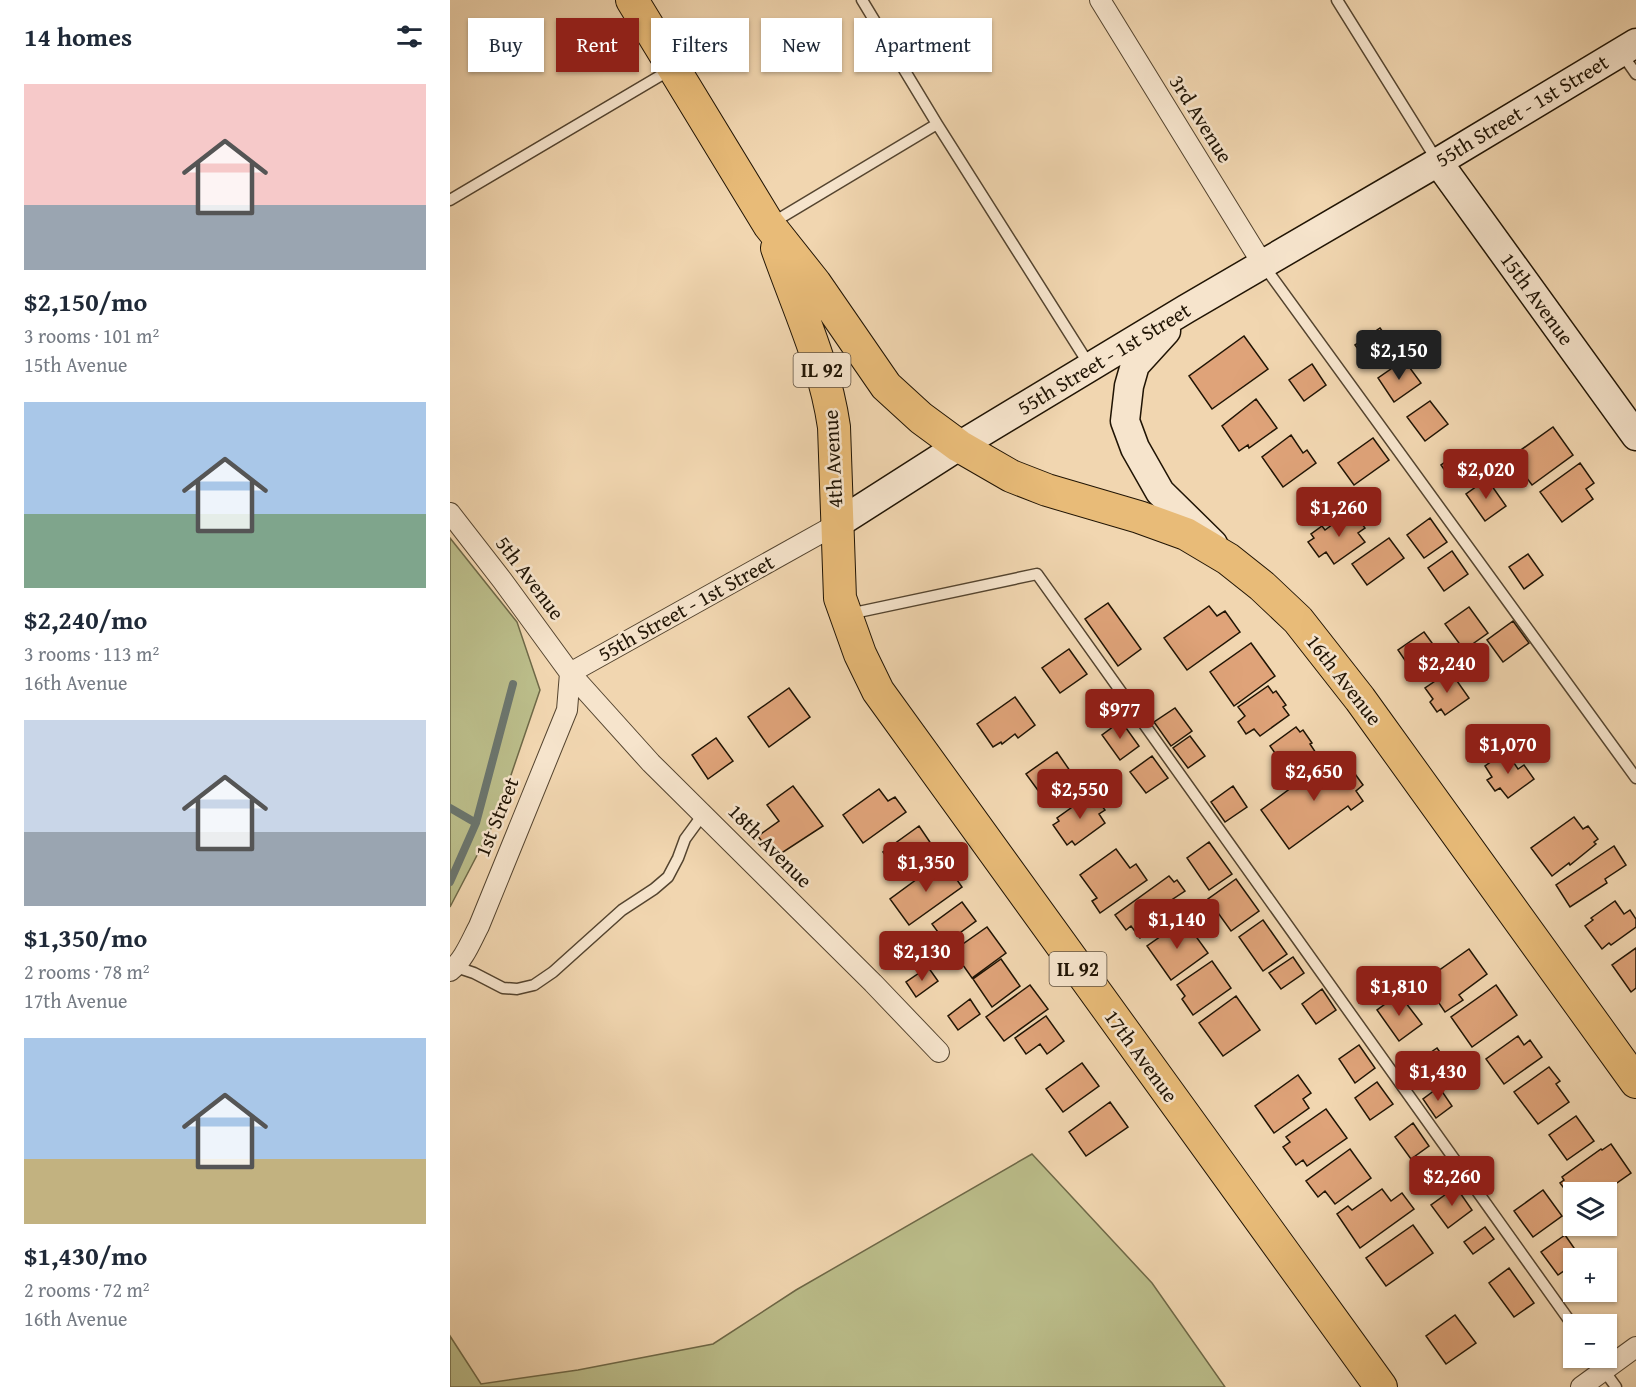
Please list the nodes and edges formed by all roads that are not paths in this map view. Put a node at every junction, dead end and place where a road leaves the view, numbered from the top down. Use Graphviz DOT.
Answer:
graph roads {
  1 [pos="632,0"];
  2 [pos="862,0"];
  3 [pos="1100,0"];
  4 [pos="1337,0"];
  5 [pos="651,32"];
  6 [pos="1628,47"];
  7 [pos="666,72"];
  8 [pos="675,72"];
  9 [pos="1636,74"];
  10 [pos="937,124"];
  11 [pos="1438,162"];
  12 [pos="450,200"];
  13 [pos="769,225"];
  14 [pos="1262,263"];
  15 [pos="1186,309"];
  16 [pos="1090,367"];
  17 [pos="1636,436"];
  18 [pos="960,446"];
  19 [pos="450,513"];
  20 [pos="837,524"];
  21 [pos="1228,559"];
  22 [pos="846,615"];
  23 [pos="570,672"];
  24 [pos="1636,778"];
  25 [pos="704,813"];
  26 [pos="453,969"];
  27 [pos="939,1052"];
  28 [pos="1636,1082"];
  29 [pos="1565,1314"];
  30 [pos="1636,1347"];
  31 [pos="1617,1356"];
  32 [pos="1597,1368"];
  33 [pos="1603,1368"];
  34 [pos="1381,1387"];
  35 [pos="1581,1387"];
  36 [pos="1616,1387"];
  1 -- 5 [label="main road, 4th Avenue / IL 92"];
  2 -- 10 [label="lane"];
  3 -- 14 [label="street, 3rd Avenue"];
  4 -- 11 [label="lane"];
  6 -- 9 [label="lane"];
  6 -- 11 [label="street, 55th Street - 1st Street"];
  7 -- 12 [label="lane"];
  8 -- 13 [label="main road, 4th Avenue / IL 92"];
  10 -- 13 [label="lane"];
  10 -- 16 [label="lane"];
  11 -- 14 [label="street, 55th Street - 1st Street"];
  11 -- 17 [label="street, 15th Avenue"];
  13 -- 18 [label="main road, 4th Avenue / IL 92"];
  13 -- 20 [label="main road, 4th Avenue / IL 92"];
  14 -- 15 [label="street, 55th Street - 1st Street"];
  14 -- 24 [label="lane"];
  15 -- 16 [label="street, 55th Street - 1st Street"];
  15 -- 21 [label="street"];
  16 -- 18 [label="street, 55th Street - 1st Street"];
  18 -- 20 [label="street, 55th Street - 1st Street"];
  18 -- 21 [label="main road, 16th Avenue / IL 92"];
  19 -- 23 [label="street, 5th Avenue"];
  20 -- 22 [label="main road, 17th Avenue / IL 92"];
  20 -- 23 [label="street, 55th Street - 1st Street"];
  21 -- 28 [label="main road, 16th Avenue / IL 92"];
  22 -- 29 [label="lane"];
  22 -- 34 [label="main road, 17th Avenue / IL 92"];
  23 -- 25 [label="street, 18th Avenue"];
  23 -- 26 [label="street, 1st Street"];
  25 -- 26 [label="lane"];
  25 -- 27 [label="street, 18th Avenue"];
  30 -- 31 [label="street"];
  32 -- 35 [label="street"];
  33 -- 36 [label="lane"];
}
